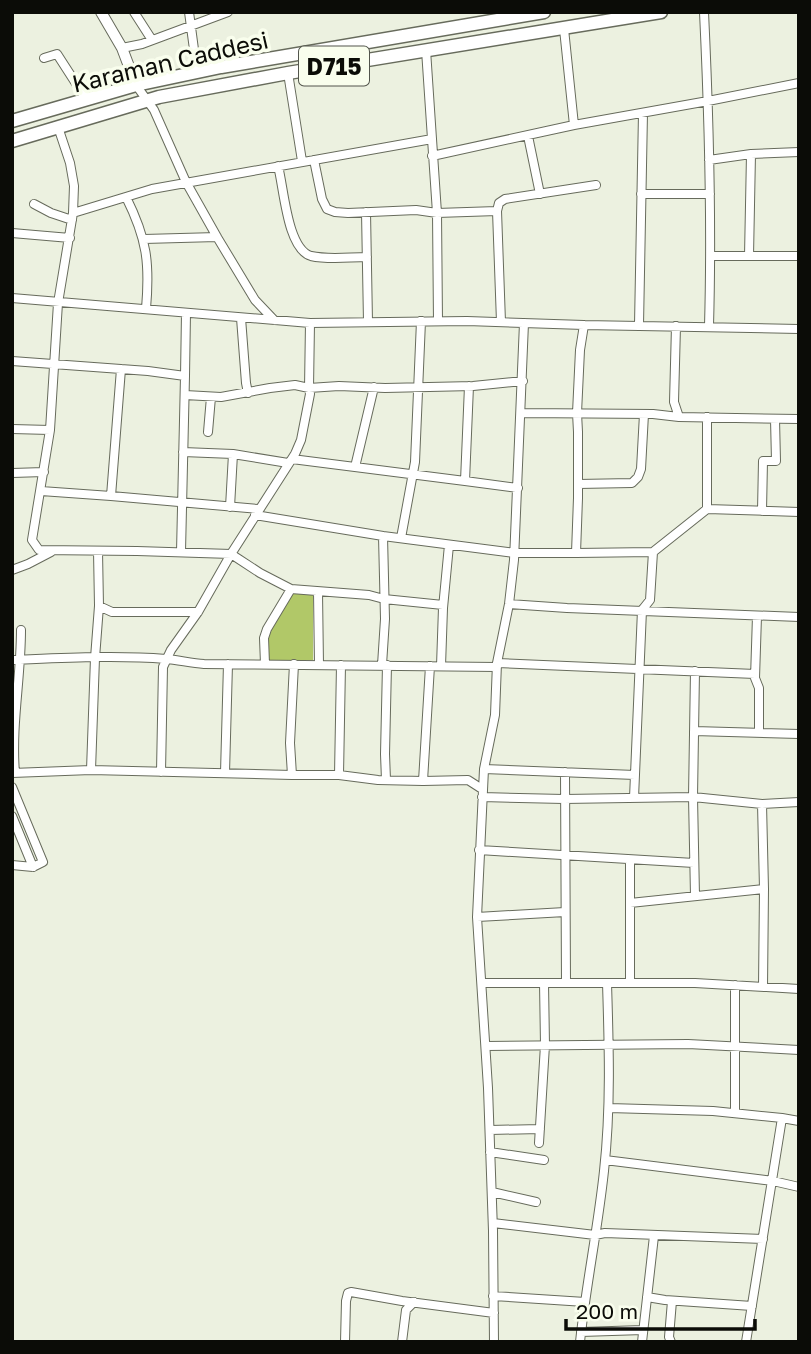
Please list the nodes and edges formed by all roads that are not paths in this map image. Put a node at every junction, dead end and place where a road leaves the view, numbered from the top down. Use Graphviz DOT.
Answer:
graph roads {
  1 [pos="101,12"];
  2 [pos="134,12"];
  3 [pos="189,12"];
  4 [pos="228,12"];
  5 [pos="543,12"];
  6 [pos="661,12"];
  7 [pos="704,12"];
  8 [pos="494,16"];
  9 [pos="192,25"];
  10 [pos="564,29"];
  11 [pos="152,40"];
  12 [pos="122,48"];
  13 [pos="426,50"];
  14 [pos="44,58"];
  15 [pos="197,72"];
  16 [pos="288,73"];
  17 [pos="799,83"];
  18 [pos="136,85"];
  19 [pos="86,99"];
  20 [pos="148,101"];
  21 [pos="708,101"];
  22 [pos="643,113"];
  23 [pos="12,121"];
  24 [pos="574,125"];
  25 [pos="58,127"];
  26 [pos="528,136"];
  27 [pos="432,139"];
  28 [pos="12,141"];
  29 [pos="799,152"];
  30 [pos="751,154"];
  31 [pos="432,156"];
  32 [pos="314,160"];
  33 [pos="709,160"];
  34 [pos="302,161"];
  35 [pos="278,166"];
  36 [pos="186,182"];
  37 [pos="596,185"];
  38 [pos="540,194"];
  39 [pos="642,194"];
  40 [pos="710,194"];
  41 [pos="127,197"];
  42 [pos="34,204"];
  43 [pos="497,211"];
  44 [pos="366,212"];
  45 [pos="437,213"];
  46 [pos="73,217"];
  47 [pos="12,233"];
  48 [pos="217,237"];
  49 [pos="70,238"];
  50 [pos="144,239"];
  51 [pos="711,256"];
  52 [pos="750,256"];
  53 [pos="799,256"];
  54 [pos="367,257"];
  55 [pos="12,299"];
  56 [pos="58,303"];
  57 [pos="146,309"];
  58 [pos="186,313"];
  59 [pos="241,318"];
  60 [pos="274,320"];
  61 [pos="421,321"];
  62 [pos="438,321"];
  63 [pos="368,322"];
  64 [pos="501,322"];
  65 [pos="310,323"];
  66 [pos="524,323"];
  67 [pos="584,325"];
  68 [pos="639,325"];
  69 [pos="676,326"];
  70 [pos="709,326"];
  71 [pos="799,328"];
  72 [pos="12,361"];
  73 [pos="54,365"];
  74 [pos="121,369"];
  75 [pos="185,376"];
  76 [pos="523,381"];
  77 [pos="469,386"];
  78 [pos="374,387"];
  79 [pos="419,387"];
  80 [pos="309,388"];
  81 [pos="248,393"];
  82 [pos="185,395"];
  83 [pos="211,397"];
  84 [pos="522,413"];
  85 [pos="577,413"];
  86 [pos="644,414"];
  87 [pos="679,417"];
  88 [pos="707,417"];
  89 [pos="775,419"];
  90 [pos="799,419"];
  91 [pos="12,429"];
  92 [pos="50,430"];
  93 [pos="208,432"];
  94 [pos="183,452"];
  95 [pos="233,454"];
  96 [pos="290,461"];
  97 [pos="355,467"];
  98 [pos="44,472"];
  99 [pos="12,473"];
  100 [pos="412,475"];
  101 [pos="465,481"];
  102 [pos="578,484"];
  103 [pos="518,488"];
  104 [pos="41,491"];
  105 [pos="111,496"];
  106 [pos="182,501"];
  107 [pos="230,507"];
  108 [pos="707,509"];
  109 [pos="762,511"];
  110 [pos="256,512"];
  111 [pos="799,512"];
  112 [pos="383,536"];
  113 [pos="401,538"];
  114 [pos="449,545"];
  115 [pos="53,551"];
  116 [pos="98,551"];
  117 [pos="181,552"];
  118 [pos="653,552"];
  119 [pos="515,553"];
  120 [pos="576,553"];
  121 [pos="231,554"];
  122 [pos="12,570"];
  123 [pos="292,589"];
  124 [pos="318,592"];
  125 [pos="384,599"];
  126 [pos="509,604"];
  127 [pos="443,605"];
  128 [pos="99,606"];
  129 [pos="642,610"];
  130 [pos="198,612"];
  131 [pos="757,616"];
  132 [pos="799,617"];
  133 [pos="21,630"];
  134 [pos="95,658"];
  135 [pos="167,659"];
  136 [pos="17,660"];
  137 [pos="228,664"];
  138 [pos="265,664"];
  139 [pos="294,664"];
  140 [pos="319,665"];
  141 [pos="341,665"];
  142 [pos="385,665"];
  143 [pos="497,665"];
  144 [pos="429,666"];
  145 [pos="441,666"];
  146 [pos="639,668"];
  147 [pos="695,671"];
  148 [pos="755,674"];
  149 [pos="694,731"];
  150 [pos="759,733"];
  151 [pos="799,734"];
  152 [pos="484,769"];
  153 [pos="92,770"];
  154 [pos="161,772"];
  155 [pos="565,772"];
  156 [pos="14,773"];
  157 [pos="225,774"];
  158 [pos="292,775"];
  159 [pos="339,775"];
  160 [pos="635,775"];
  161 [pos="386,780"];
  162 [pos="423,780"];
  163 [pos="12,786"];
  164 [pos="482,793"];
  165 [pos="693,797"];
  166 [pos="634,798"];
  167 [pos="564,799"];
  168 [pos="799,802"];
  169 [pos="762,804"];
  170 [pos="12,816"];
  171 [pos="479,850"];
  172 [pos="565,856"];
  173 [pos="630,860"];
  174 [pos="694,863"];
  175 [pos="12,865"];
  176 [pos="33,867"];
  177 [pos="764,889"];
  178 [pos="695,896"];
  179 [pos="630,903"];
  180 [pos="565,912"];
  181 [pos="477,917"];
  182 [pos="482,983"];
  183 [pos="544,983"];
  184 [pos="566,983"];
  185 [pos="607,983"];
  186 [pos="630,983"];
  187 [pos="735,985"];
  188 [pos="763,987"];
  189 [pos="799,989"];
  190 [pos="609,1044"];
  191 [pos="545,1045"];
  192 [pos="486,1046"];
  193 [pos="734,1046"];
  194 [pos="799,1050"];
  195 [pos="609,1108"];
  196 [pos="734,1113"];
  197 [pos="782,1118"];
  198 [pos="799,1121"];
  199 [pos="540,1129"];
  200 [pos="490,1130"];
  201 [pos="539,1143"];
  202 [pos="490,1152"];
  203 [pos="544,1160"];
  204 [pos="605,1160"];
  205 [pos="773,1181"];
  206 [pos="799,1187"];
  207 [pos="492,1192"];
  208 [pos="536,1202"];
  209 [pos="492,1223"];
  210 [pos="595,1234"];
  211 [pos="654,1236"];
  212 [pos="763,1239"];
  213 [pos="494,1296"];
  214 [pos="647,1297"];
  215 [pos="585,1301"];
  216 [pos="672,1301"];
  217 [pos="414,1302"];
  218 [pos="752,1306"];
  219 [pos="494,1313"];
  220 [pos="643,1330"];
  221 [pos="581,1332"];
  222 [pos="345,1342"];
  223 [pos="402,1342"];
  224 [pos="494,1342"];
  225 [pos="580,1342"];
  226 [pos="642,1342"];
  227 [pos="671,1342"];
  228 [pos="746,1342"];
  1 -- 12 [label="main road"];
  2 -- 11 [label="street"];
  3 -- 9 [label="street"];
  4 -- 9 [label="street"];
  5 -- 8 [label="highway, Karaman Caddesi / D715"];
  6 -- 10 [label="highway, Karaman Caddesi / D715"];
  7 -- 21 [label="street"];
  8 -- 15 [label="highway, Karaman Caddesi / D715"];
  9 -- 11 [label="street"];
  9 -- 15 [label="street"];
  10 -- 13 [label="highway, Karaman Caddesi / D715"];
  10 -- 24 [label="street"];
  11 -- 12 [label="street"];
  12 -- 18 [label="main road"];
  13 -- 16 [label="highway, Karaman Caddesi / D715"];
  13 -- 27 [label="street"];
  14 -- 19 [label="street"];
  15 -- 18 [label="highway, Karaman Caddesi / D715"];
  16 -- 20 [label="highway, Karaman Caddesi / D715"];
  16 -- 34 [label="street"];
  17 -- 21 [label="street"];
  18 -- 19 [label="highway, Karaman Caddesi / D715"];
  18 -- 20 [label="street"];
  19 -- 23 [label="highway, Karaman Caddesi / D715"];
  20 -- 25 [label="highway, Karaman Caddesi / D715"];
  20 -- 36 [label="street"];
  21 -- 22 [label="street"];
  21 -- 33 [label="street"];
  22 -- 24 [label="street"];
  22 -- 39 [label="street"];
  24 -- 26 [label="street"];
  25 -- 28 [label="highway, Karaman Caddesi / D715"];
  25 -- 46 [label="street"];
  26 -- 31 [label="street"];
  26 -- 38 [label="street"];
  27 -- 31 [label="street"];
  27 -- 32 [label="street"];
  29 -- 30 [label="street"];
  30 -- 33 [label="street"];
  30 -- 52 [label="street"];
  31 -- 45 [label="street"];
  32 -- 34 [label="street"];
  32 -- 44 [label="street"];
  33 -- 40 [label="street"];
  34 -- 35 [label="street"];
  35 -- 36 [label="street"];
  35 -- 54 [label="street"];
  36 -- 41 [label="street"];
  36 -- 48 [label="street"];
  37 -- 38 [label="street"];
  38 -- 43 [label="street"];
  39 -- 40 [label="street"];
  39 -- 68 [label="street"];
  40 -- 51 [label="street"];
  41 -- 46 [label="street"];
  41 -- 50 [label="street"];
  42 -- 46 [label="street"];
  43 -- 45 [label="street"];
  43 -- 64 [label="street"];
  44 -- 45 [label="street"];
  44 -- 54 [label="street"];
  45 -- 62 [label="street"];
  46 -- 49 [label="street"];
  47 -- 49 [label="street"];
  48 -- 50 [label="street"];
  48 -- 60 [label="street"];
  49 -- 56 [label="street"];
  50 -- 57 [label="street"];
  51 -- 52 [label="street"];
  51 -- 70 [label="street"];
  52 -- 53 [label="street"];
  54 -- 63 [label="street"];
  55 -- 56 [label="street"];
  56 -- 57 [label="street"];
  56 -- 73 [label="street"];
  57 -- 58 [label="street"];
  58 -- 59 [label="street"];
  58 -- 75 [label="street"];
  59 -- 60 [label="street"];
  59 -- 81 [label="street"];
  60 -- 65 [label="street"];
  61 -- 62 [label="street"];
  61 -- 63 [label="street"];
  61 -- 79 [label="street"];
  62 -- 64 [label="street"];
  63 -- 65 [label="street"];
  64 -- 66 [label="street"];
  65 -- 80 [label="street"];
  66 -- 67 [label="street"];
  66 -- 76 [label="street"];
  67 -- 68 [label="street"];
  67 -- 85 [label="street"];
  68 -- 69 [label="street"];
  69 -- 70 [label="street"];
  69 -- 87 [label="street"];
  70 -- 71 [label="street"];
  72 -- 73 [label="street"];
  73 -- 74 [label="street"];
  73 -- 92 [label="street"];
  74 -- 75 [label="street"];
  74 -- 105 [label="street"];
  75 -- 82 [label="street"];
  76 -- 77 [label="street"];
  76 -- 84 [label="street"];
  77 -- 79 [label="street"];
  77 -- 101 [label="street"];
  78 -- 79 [label="street"];
  78 -- 80 [label="street"];
  78 -- 97 [label="street"];
  79 -- 100 [label="street"];
  80 -- 81 [label="street"];
  80 -- 96 [label="street"];
  81 -- 83 [label="street"];
  82 -- 83 [label="street"];
  82 -- 94 [label="street"];
  83 -- 93 [label="street"];
  84 -- 85 [label="street"];
  84 -- 103 [label="street"];
  85 -- 86 [label="street"];
  85 -- 102 [label="street"];
  86 -- 87 [label="street"];
  86 -- 102 [label="street"];
  87 -- 88 [label="street"];
  88 -- 89 [label="street"];
  88 -- 108 [label="street"];
  89 -- 90 [label="street"];
  89 -- 109 [label="street"];
  91 -- 92 [label="street"];
  92 -- 98 [label="street"];
  94 -- 95 [label="street"];
  94 -- 106 [label="street"];
  95 -- 96 [label="street"];
  95 -- 107 [label="street"];
  96 -- 97 [label="street"];
  96 -- 110 [label="street"];
  97 -- 100 [label="street"];
  98 -- 99 [label="street"];
  98 -- 104 [label="street"];
  100 -- 101 [label="street"];
  100 -- 113 [label="street"];
  101 -- 103 [label="street"];
  102 -- 120 [label="street"];
  103 -- 119 [label="street"];
  104 -- 105 [label="street"];
  104 -- 115 [label="street"];
  105 -- 106 [label="street"];
  106 -- 107 [label="street"];
  106 -- 117 [label="street"];
  107 -- 110 [label="street"];
  108 -- 109 [label="street"];
  108 -- 118 [label="street"];
  109 -- 111 [label="street"];
  110 -- 112 [label="street"];
  110 -- 121 [label="street"];
  112 -- 113 [label="street"];
  112 -- 125 [label="street"];
  113 -- 114 [label="street"];
  114 -- 119 [label="street"];
  114 -- 127 [label="street"];
  115 -- 116 [label="street"];
  115 -- 122 [label="street"];
  116 -- 117 [label="street"];
  116 -- 128 [label="street"];
  117 -- 121 [label="street"];
  118 -- 120 [label="street"];
  118 -- 129 [label="street"];
  119 -- 120 [label="street"];
  119 -- 126 [label="street"];
  121 -- 123 [label="street"];
  121 -- 130 [label="street"];
  123 -- 124 [label="street"];
  123 -- 138 [label="street"];
  124 -- 125 [label="street"];
  124 -- 140 [label="street"];
  125 -- 127 [label="street"];
  125 -- 142 [label="street"];
  126 -- 129 [label="street"];
  126 -- 143 [label="street"];
  127 -- 145 [label="street"];
  128 -- 130 [label="street"];
  128 -- 134 [label="street"];
  129 -- 131 [label="street"];
  129 -- 146 [label="street"];
  130 -- 135 [label="street"];
  131 -- 132 [label="street"];
  131 -- 148 [label="street"];
  133 -- 136 [label="street"];
  134 -- 135 [label="street"];
  134 -- 136 [label="street"];
  134 -- 153 [label="street"];
  135 -- 137 [label="street"];
  135 -- 154 [label="street"];
  136 -- 156 [label="street"];
  137 -- 138 [label="street"];
  137 -- 157 [label="street"];
  138 -- 139 [label="street"];
  139 -- 140 [label="street"];
  139 -- 158 [label="street"];
  140 -- 141 [label="street"];
  141 -- 142 [label="street"];
  141 -- 159 [label="street"];
  142 -- 144 [label="street"];
  142 -- 161 [label="street"];
  143 -- 145 [label="street"];
  143 -- 146 [label="street"];
  143 -- 152 [label="street"];
  144 -- 145 [label="street"];
  144 -- 162 [label="street"];
  146 -- 147 [label="street"];
  146 -- 160 [label="street"];
  147 -- 148 [label="street"];
  147 -- 149 [label="street"];
  148 -- 150 [label="street"];
  149 -- 150 [label="street"];
  149 -- 165 [label="street"];
  150 -- 151 [label="street"];
  152 -- 155 [label="street"];
  152 -- 164 [label="street"];
  153 -- 154 [label="street"];
  153 -- 156 [label="street"];
  154 -- 157 [label="street"];
  155 -- 160 [label="street"];
  155 -- 167 [label="street"];
  157 -- 158 [label="street"];
  158 -- 159 [label="street"];
  159 -- 161 [label="street"];
  160 -- 166 [label="street"];
  161 -- 162 [label="street"];
  162 -- 164 [label="street"];
  163 -- 176 [label="street"];
  164 -- 167 [label="street"];
  164 -- 171 [label="street"];
  165 -- 166 [label="street"];
  165 -- 169 [label="street"];
  165 -- 174 [label="street"];
  166 -- 167 [label="street"];
  167 -- 172 [label="street"];
  168 -- 169 [label="street"];
  169 -- 177 [label="street"];
  170 -- 176 [label="street"];
  171 -- 172 [label="street"];
  171 -- 181 [label="street"];
  172 -- 173 [label="street"];
  172 -- 180 [label="street"];
  173 -- 174 [label="street"];
  173 -- 179 [label="street"];
  174 -- 178 [label="street"];
  175 -- 176 [label="street"];
  177 -- 178 [label="street"];
  177 -- 188 [label="street"];
  178 -- 179 [label="street"];
  179 -- 186 [label="street"];
  180 -- 181 [label="street"];
  180 -- 184 [label="street"];
  181 -- 182 [label="street"];
  182 -- 183 [label="street"];
  182 -- 192 [label="street"];
  183 -- 184 [label="street"];
  183 -- 191 [label="street"];
  184 -- 185 [label="street"];
  185 -- 186 [label="street"];
  185 -- 190 [label="street"];
  186 -- 187 [label="street"];
  187 -- 188 [label="street"];
  187 -- 193 [label="street"];
  188 -- 189 [label="street"];
  190 -- 191 [label="street"];
  190 -- 193 [label="street"];
  190 -- 195 [label="street"];
  191 -- 192 [label="street"];
  191 -- 199 [label="street"];
  192 -- 200 [label="street"];
  193 -- 194 [label="street"];
  193 -- 196 [label="street"];
  195 -- 196 [label="street"];
  195 -- 204 [label="street"];
  196 -- 197 [label="street"];
  197 -- 198 [label="street"];
  197 -- 205 [label="street"];
  199 -- 200 [label="street"];
  199 -- 201 [label="street"];
  200 -- 202 [label="street"];
  202 -- 203 [label="street"];
  202 -- 207 [label="street"];
  204 -- 205 [label="street"];
  204 -- 210 [label="street"];
  205 -- 206 [label="street"];
  205 -- 212 [label="street"];
  207 -- 208 [label="street"];
  207 -- 209 [label="street"];
  209 -- 210 [label="street"];
  209 -- 213 [label="street"];
  210 -- 211 [label="street"];
  210 -- 215 [label="street"];
  211 -- 212 [label="street"];
  211 -- 214 [label="street"];
  212 -- 218 [label="street"];
  213 -- 215 [label="street"];
  213 -- 219 [label="street"];
  214 -- 216 [label="street"];
  214 -- 220 [label="street"];
  215 -- 221 [label="street"];
  216 -- 218 [label="street"];
  216 -- 227 [label="street"];
  217 -- 219 [label="street"];
  217 -- 222 [label="street"];
  217 -- 223 [label="street"];
  218 -- 228 [label="street"];
  219 -- 224 [label="street"];
  220 -- 221 [label="street"];
  220 -- 226 [label="street"];
  221 -- 225 [label="street"];
}
